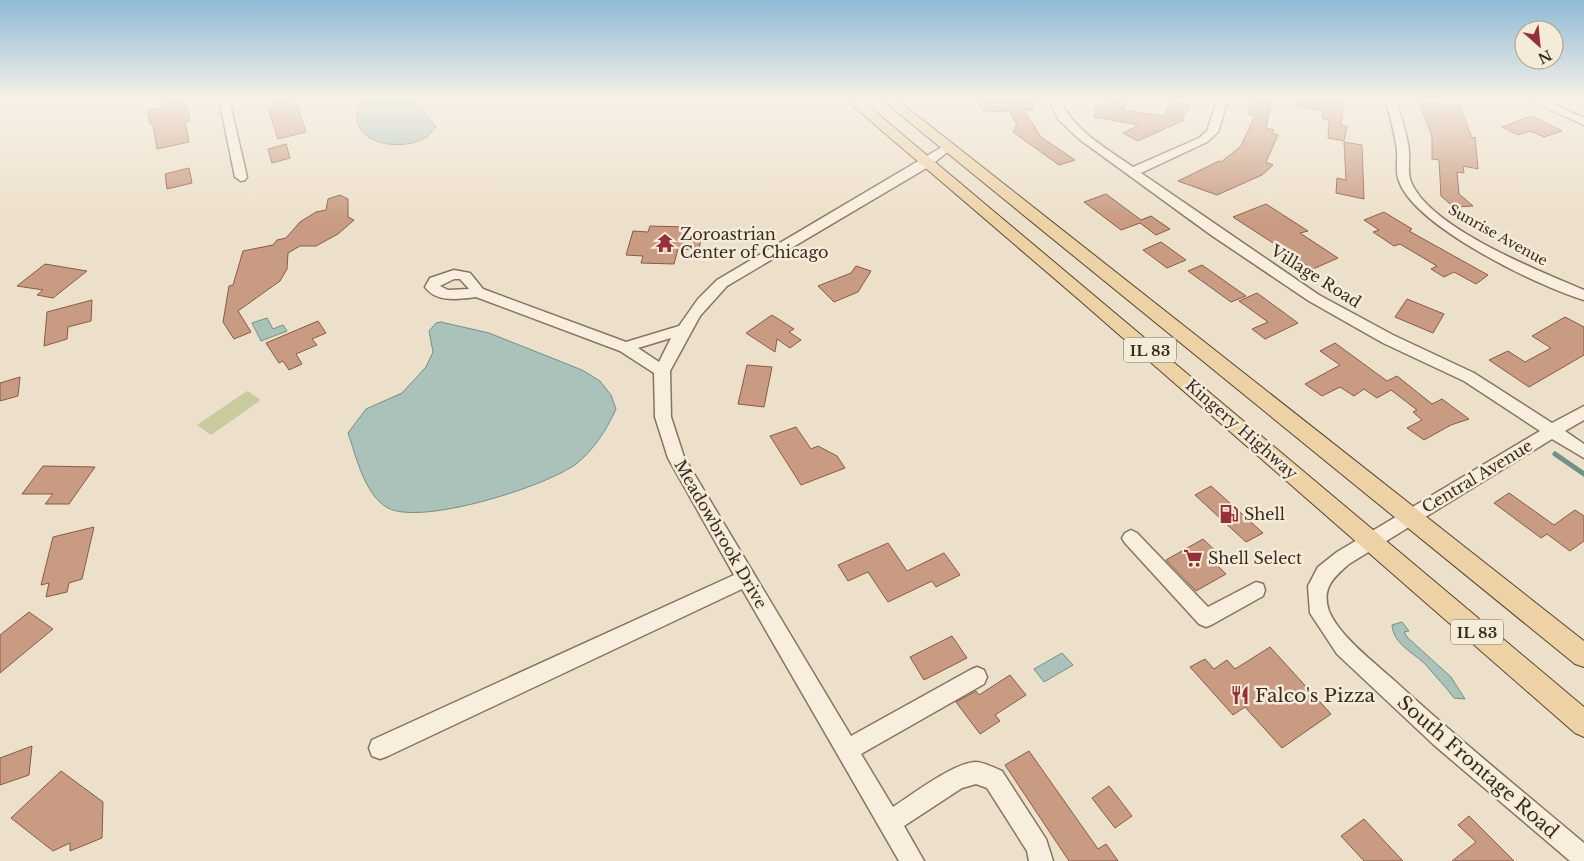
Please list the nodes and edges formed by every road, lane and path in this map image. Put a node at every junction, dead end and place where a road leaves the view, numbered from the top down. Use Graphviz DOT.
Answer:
graph roads {
  1 [pos="233,139"];
  2 [pos="898,139"];
  3 [pos="937,139"];
  4 [pos="1086,139"];
  5 [pos="1204,139"];
  6 [pos="1400,139"];
  7 [pos="947,147"];
  8 [pos="926,163"];
  9 [pos="1133,172"];
  10 [pos="241,177"];
  11 [pos="477,292"];
  12 [pos="1584,295"];
  13 [pos="682,330"];
  14 [pos="626,347"];
  15 [pos="662,372"];
  16 [pos="1584,412"];
  17 [pos="1551,432"];
  18 [pos="1584,452"];
  19 [pos="1410,516"];
  20 [pos="1131,538"];
  21 [pos="1370,540"];
  22 [pos="746,578"];
  23 [pos="1256,590"];
  24 [pos="1584,656"];
  25 [pos="977,677"];
  26 [pos="1584,724"];
  27 [pos="380,748"];
  28 [pos="847,750"];
  29 [pos="889,822"];
  30 [pos="1584,858"];
  31 [pos="912,861"];
  32 [pos="1041,861"];
  1 -- 10 [label="street"];
  2 -- 8 [label="main road, Kingery Highway / IL 83"];
  3 -- 7 [label="main road, Kingery Highway / IL 83"];
  4 -- 9 [label="street, Village Road"];
  5 -- 9 [label="street"];
  6 -- 12 [label="street, Sunrise Avenue"];
  7 -- 8 [label="street"];
  7 -- 19 [label="main road, Kingery Highway / IL 83"];
  8 -- 13 [label="street"];
  8 -- 21 [label="main road, Kingery Highway / IL 83"];
  9 -- 17 [label="street, Village Road"];
  11 -- 14 [label="street"];
  13 -- 14 [label="street"];
  13 -- 15 [label="street"];
  14 -- 15 [label="street"];
  15 -- 22 [label="street, Meadowbrook Drive"];
  16 -- 17 [label="street, Central Avenue"];
  17 -- 18 [label="street, Village Road"];
  17 -- 19 [label="street, Central Avenue"];
  19 -- 21 [label="street, Central Avenue"];
  19 -- 24 [label="main road, Kingery Highway / IL 83"];
  20 -- 23 [label="street"];
  21 -- 26 [label="main road, Kingery Highway / IL 83"];
  21 -- 30 [label="street, South Frontage Road"];
  22 -- 27 [label="street"];
  22 -- 28 [label="street, Meadowbrook Drive"];
  25 -- 28 [label="lane"];
  28 -- 29 [label="street, Meadowbrook Drive"];
  29 -- 31 [label="street, Meadowbrook Drive"];
  29 -- 32 [label="street"];
}
